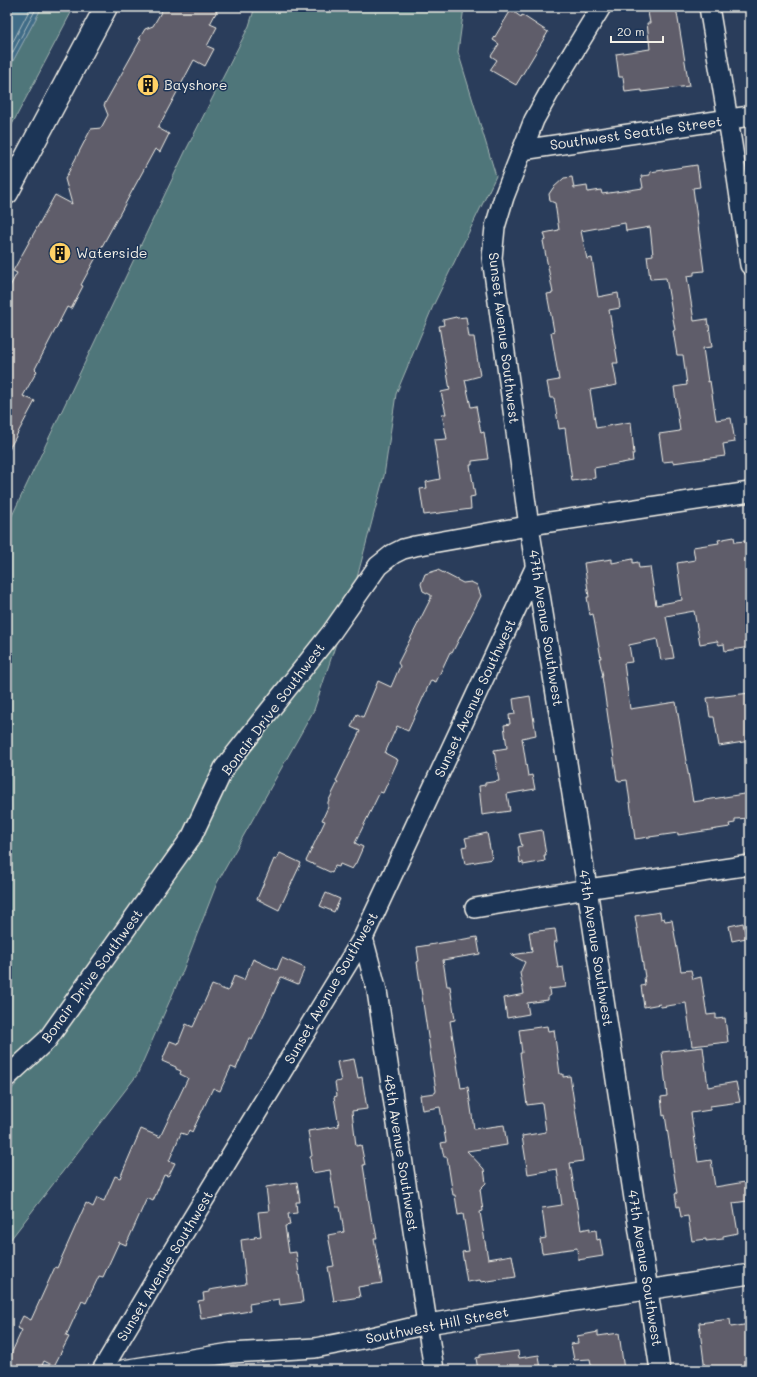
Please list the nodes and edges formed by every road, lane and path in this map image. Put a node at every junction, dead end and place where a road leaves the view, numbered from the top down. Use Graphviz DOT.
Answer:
graph roads {
  1 [pos="106,7"];
  2 [pos="601,7"];
  3 [pos="709,7"];
  4 [pos="750,116"];
  5 [pos="728,119"];
  6 [pos="522,150"];
  7 [pos="7,193"];
  8 [pos="750,265"];
  9 [pos="750,492"];
  10 [pos="530,526"];
  11 [pos="536,566"];
  12 [pos="750,865"];
  13 [pos="587,889"];
  14 [pos="475,908"];
  15 [pos="363,938"];
  16 [pos="7,1077"];
  17 [pos="750,1274"];
  18 [pos="648,1291"];
  19 [pos="427,1324"];
  20 [pos="209,1364"];
  21 [pos="102,1370"];
  22 [pos="123,1370"];
  23 [pos="434,1370"];
  24 [pos="660,1370"];
  1 -- 7 [label="main road"];
  2 -- 6 [label="street, Sunset Avenue Southwest"];
  3 -- 5 [label="street"];
  4 -- 5 [label="street, Southwest Seattle Street"];
  5 -- 6 [label="street, Southwest Seattle Street"];
  5 -- 8 [label="street"];
  6 -- 10 [label="street, Sunset Avenue Southwest"];
  9 -- 10 [label="street, Bonair Drive Southwest"];
  10 -- 11 [label="street, 47th Avenue Southwest"];
  10 -- 16 [label="street, Bonair Drive Southwest"];
  11 -- 13 [label="street, 47th Avenue Southwest"];
  11 -- 15 [label="street, Sunset Avenue Southwest"];
  12 -- 13 [label="street"];
  13 -- 14 [label="street"];
  13 -- 18 [label="street, 47th Avenue Southwest"];
  15 -- 19 [label="street, 48th Avenue Southwest"];
  15 -- 21 [label="street, Sunset Avenue Southwest"];
  17 -- 18 [label="street, Southwest Hill Street"];
  18 -- 19 [label="street, Southwest Hill Street"];
  18 -- 24 [label="street, 47th Avenue Southwest"];
  19 -- 20 [label="street, Southwest Hill Street"];
  19 -- 23 [label="street, 48th Avenue Southwest"];
  20 -- 22 [label="street, Southwest Hill Street"];
}
